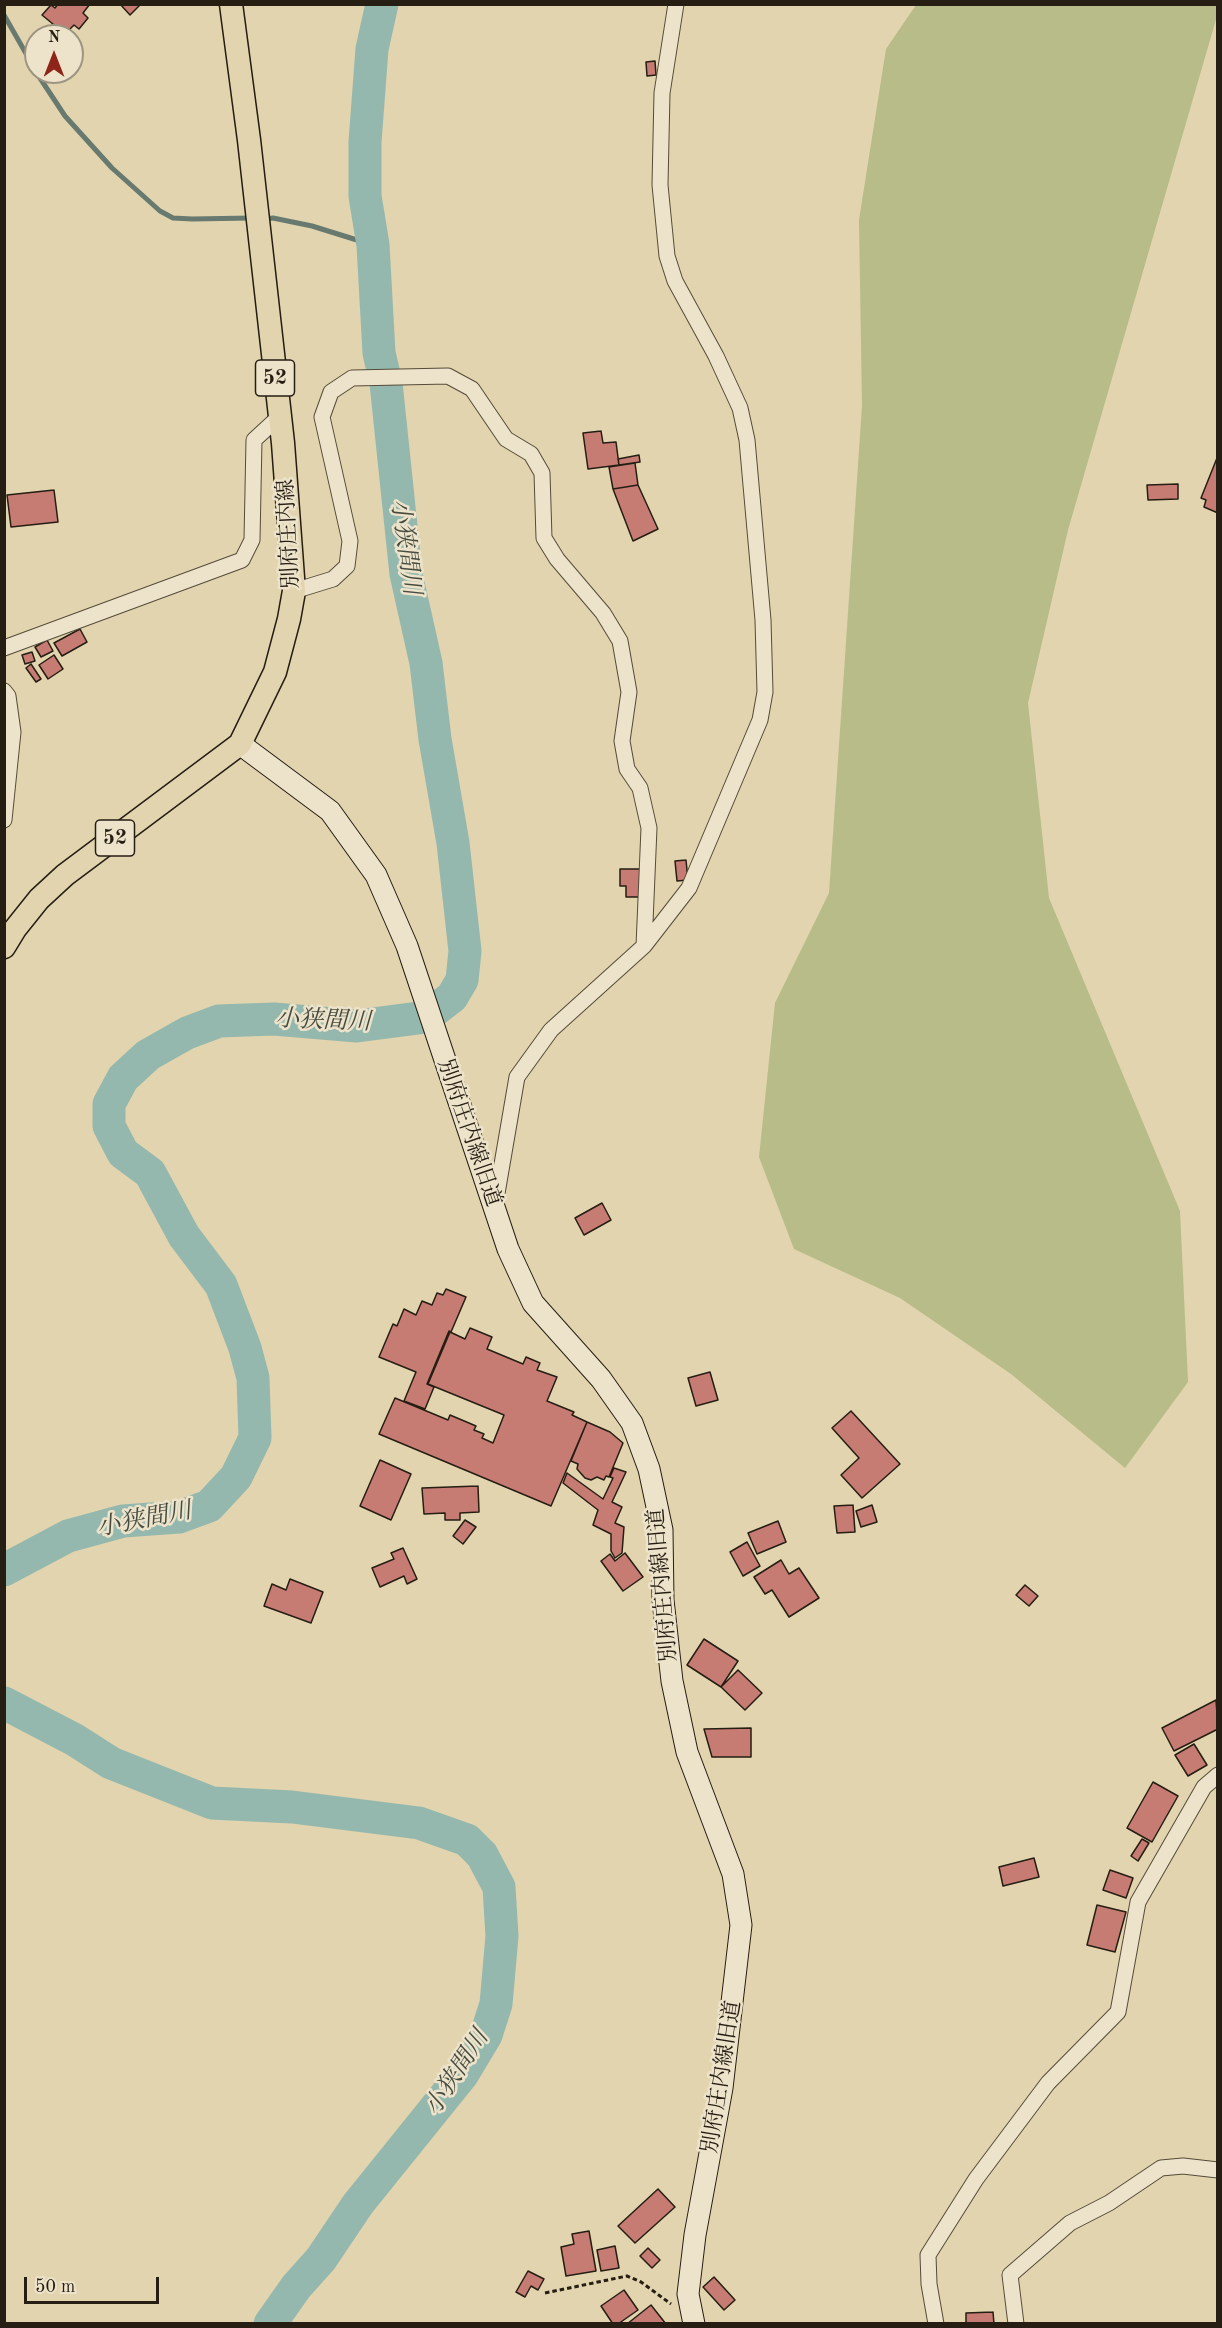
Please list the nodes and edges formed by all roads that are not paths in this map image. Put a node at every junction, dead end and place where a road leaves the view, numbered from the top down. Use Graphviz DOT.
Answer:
graph roads {
  1 [pos="231,4"];
  2 [pos="676,4"];
  3 [pos="279,416"];
  4 [pos="294,591"];
  5 [pos="4,648"];
  6 [pos="4,691"];
  7 [pos="240,744"];
  8 [pos="4,820"];
  9 [pos="644,946"];
  10 [pos="4,947"];
  11 [pos="495,1208"];
  12 [pos="1218,1775"];
  13 [pos="1218,2169"];
  14 [pos="694,2323"];
  15 [pos="936,2324"];
  16 [pos="1016,2324"];
  1 -- 3 [label="main road, 別府庄内線 / 52"];
  2 -- 9 [label="street"];
  3 -- 4 [label="main road, 別府庄内線 / 52"];
  3 -- 5 [label="street"];
  4 -- 7 [label="main road, 別府庄内線 / 52"];
  4 -- 9 [label="street"];
  6 -- 8 [label="street"];
  7 -- 10 [label="main road, 別府庄内線 / 52"];
  7 -- 11 [label="street, 別府庄内線旧道"];
  9 -- 11 [label="street"];
  11 -- 14 [label="street, 別府庄内線旧道"];
  12 -- 15 [label="street"];
  13 -- 16 [label="street"];
}
